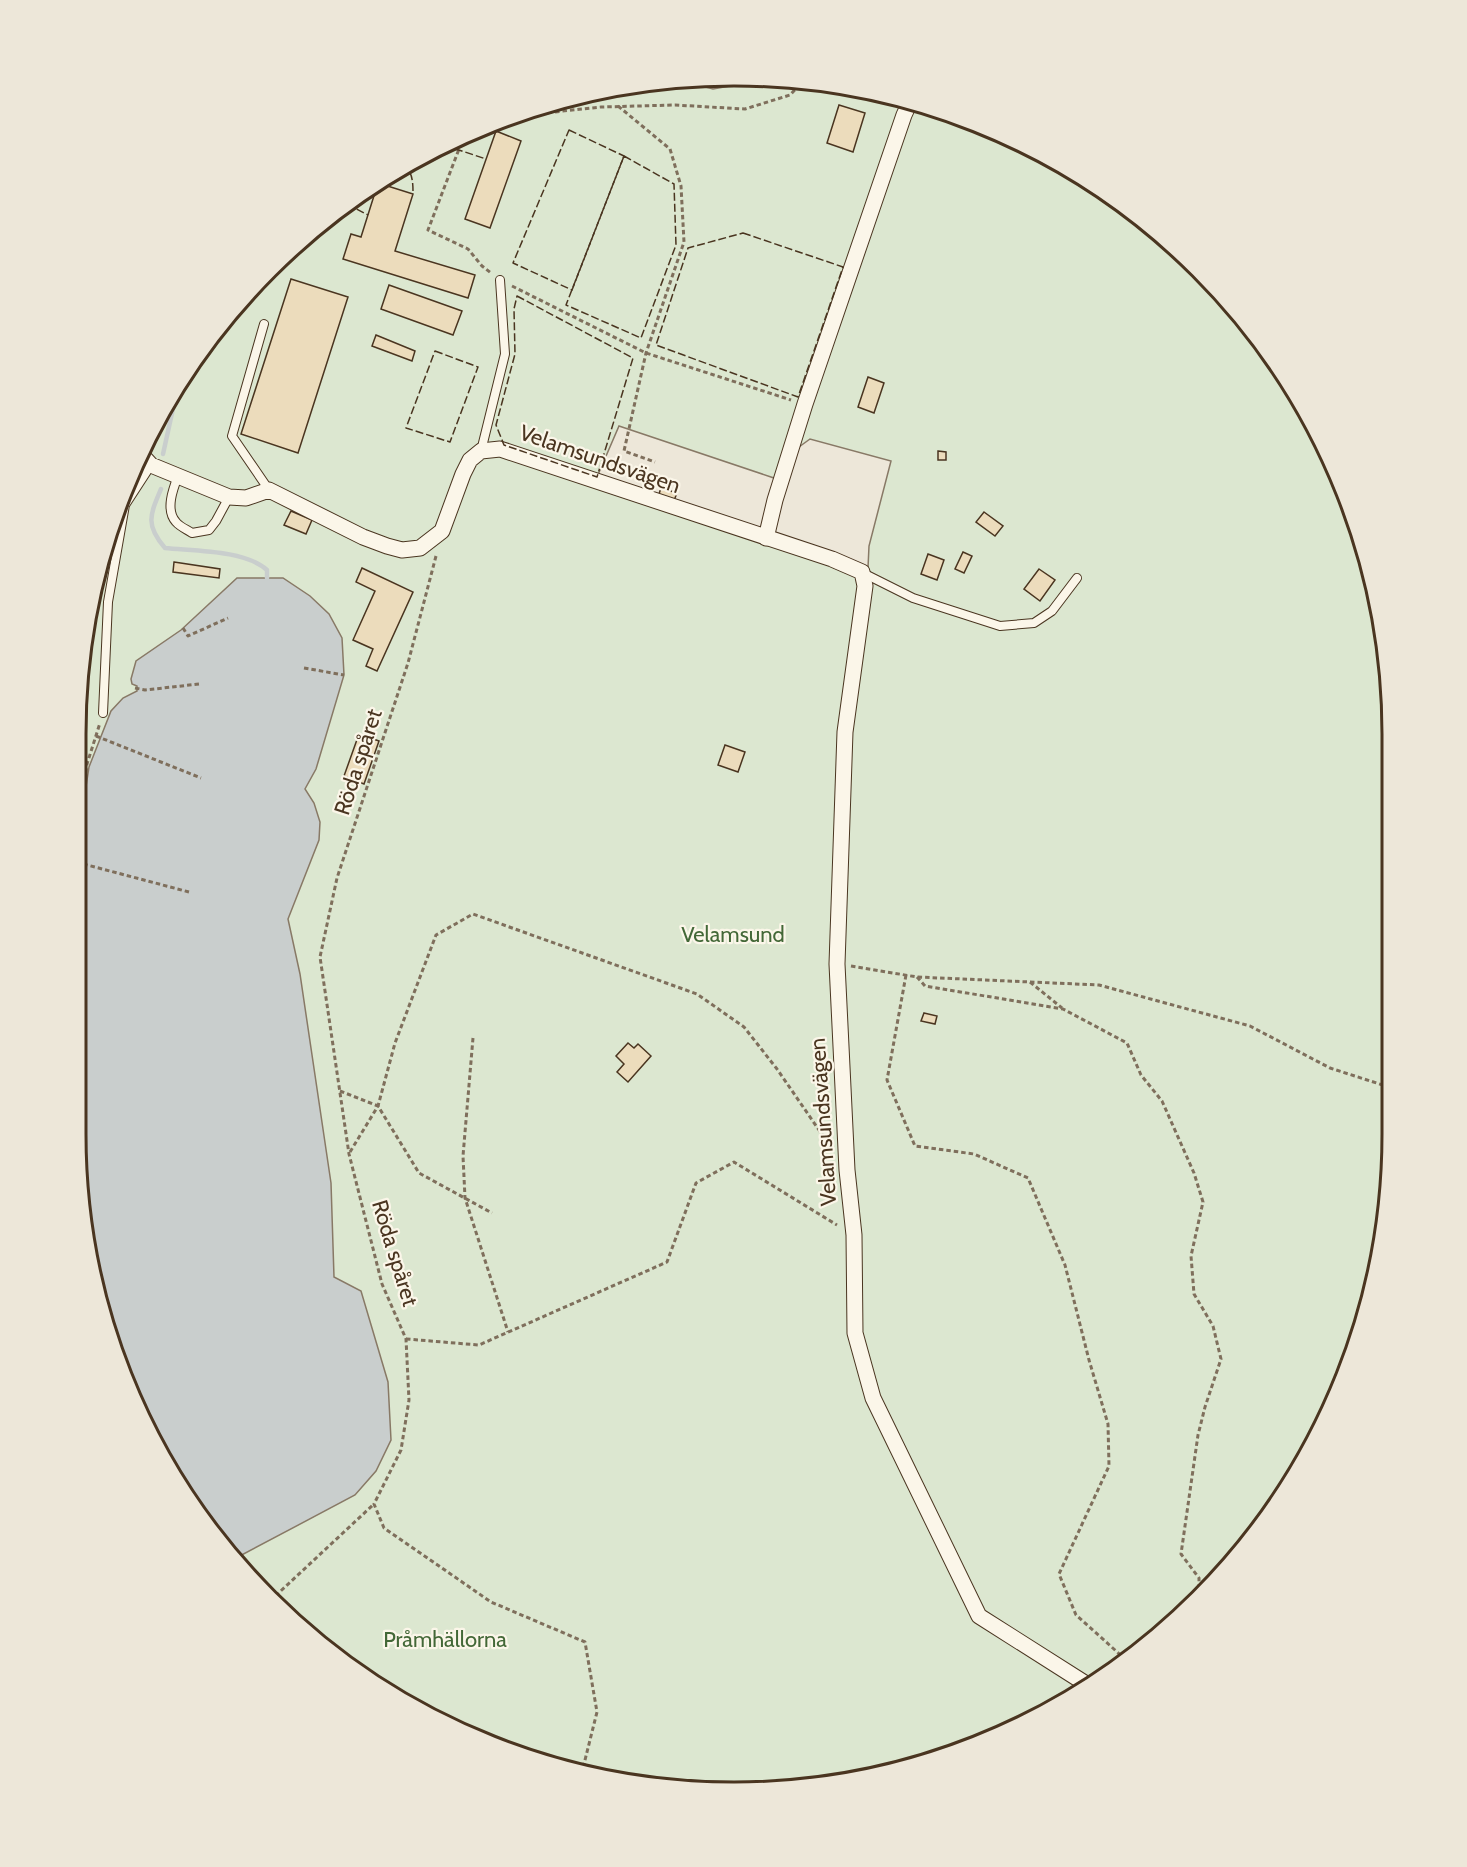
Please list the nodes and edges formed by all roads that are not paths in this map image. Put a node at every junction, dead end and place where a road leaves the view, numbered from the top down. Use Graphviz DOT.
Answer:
graph roads {
  1 [pos="907,110"];
  2 [pos="500,280"];
  3 [pos="264,324"];
  4 [pos="481,451"];
  5 [pos="147,460"];
  6 [pos="152,465"];
  7 [pos="178,476"];
  8 [pos="269,490"];
  9 [pos="131,496"];
  10 [pos="229,497"];
  11 [pos="123,518"];
  12 [pos="766,538"];
  13 [pos="862,572"];
  14 [pos="1077,578"];
  15 [pos="103,713"];
  16 [pos="1081,1681"];
  1 -- 12 [label="street"];
  2 -- 4 [label="lane"];
  3 -- 8 [label="lane"];
  4 -- 8 [label="street"];
  4 -- 12 [label="street, Velamsundsvägen"];
  5 -- 6 [label="street"];
  6 -- 7 [label="street"];
  6 -- 9 [label="lane"];
  7 -- 10 [label="street"];
  7 -- 10 [label="lane"];
  8 -- 10 [label="street"];
  11 -- 15 [label="lane"];
  12 -- 13 [label="street, Velamsundsvägen"];
  13 -- 14 [label="lane"];
  13 -- 16 [label="street, Velamsundsvägen"];
}
